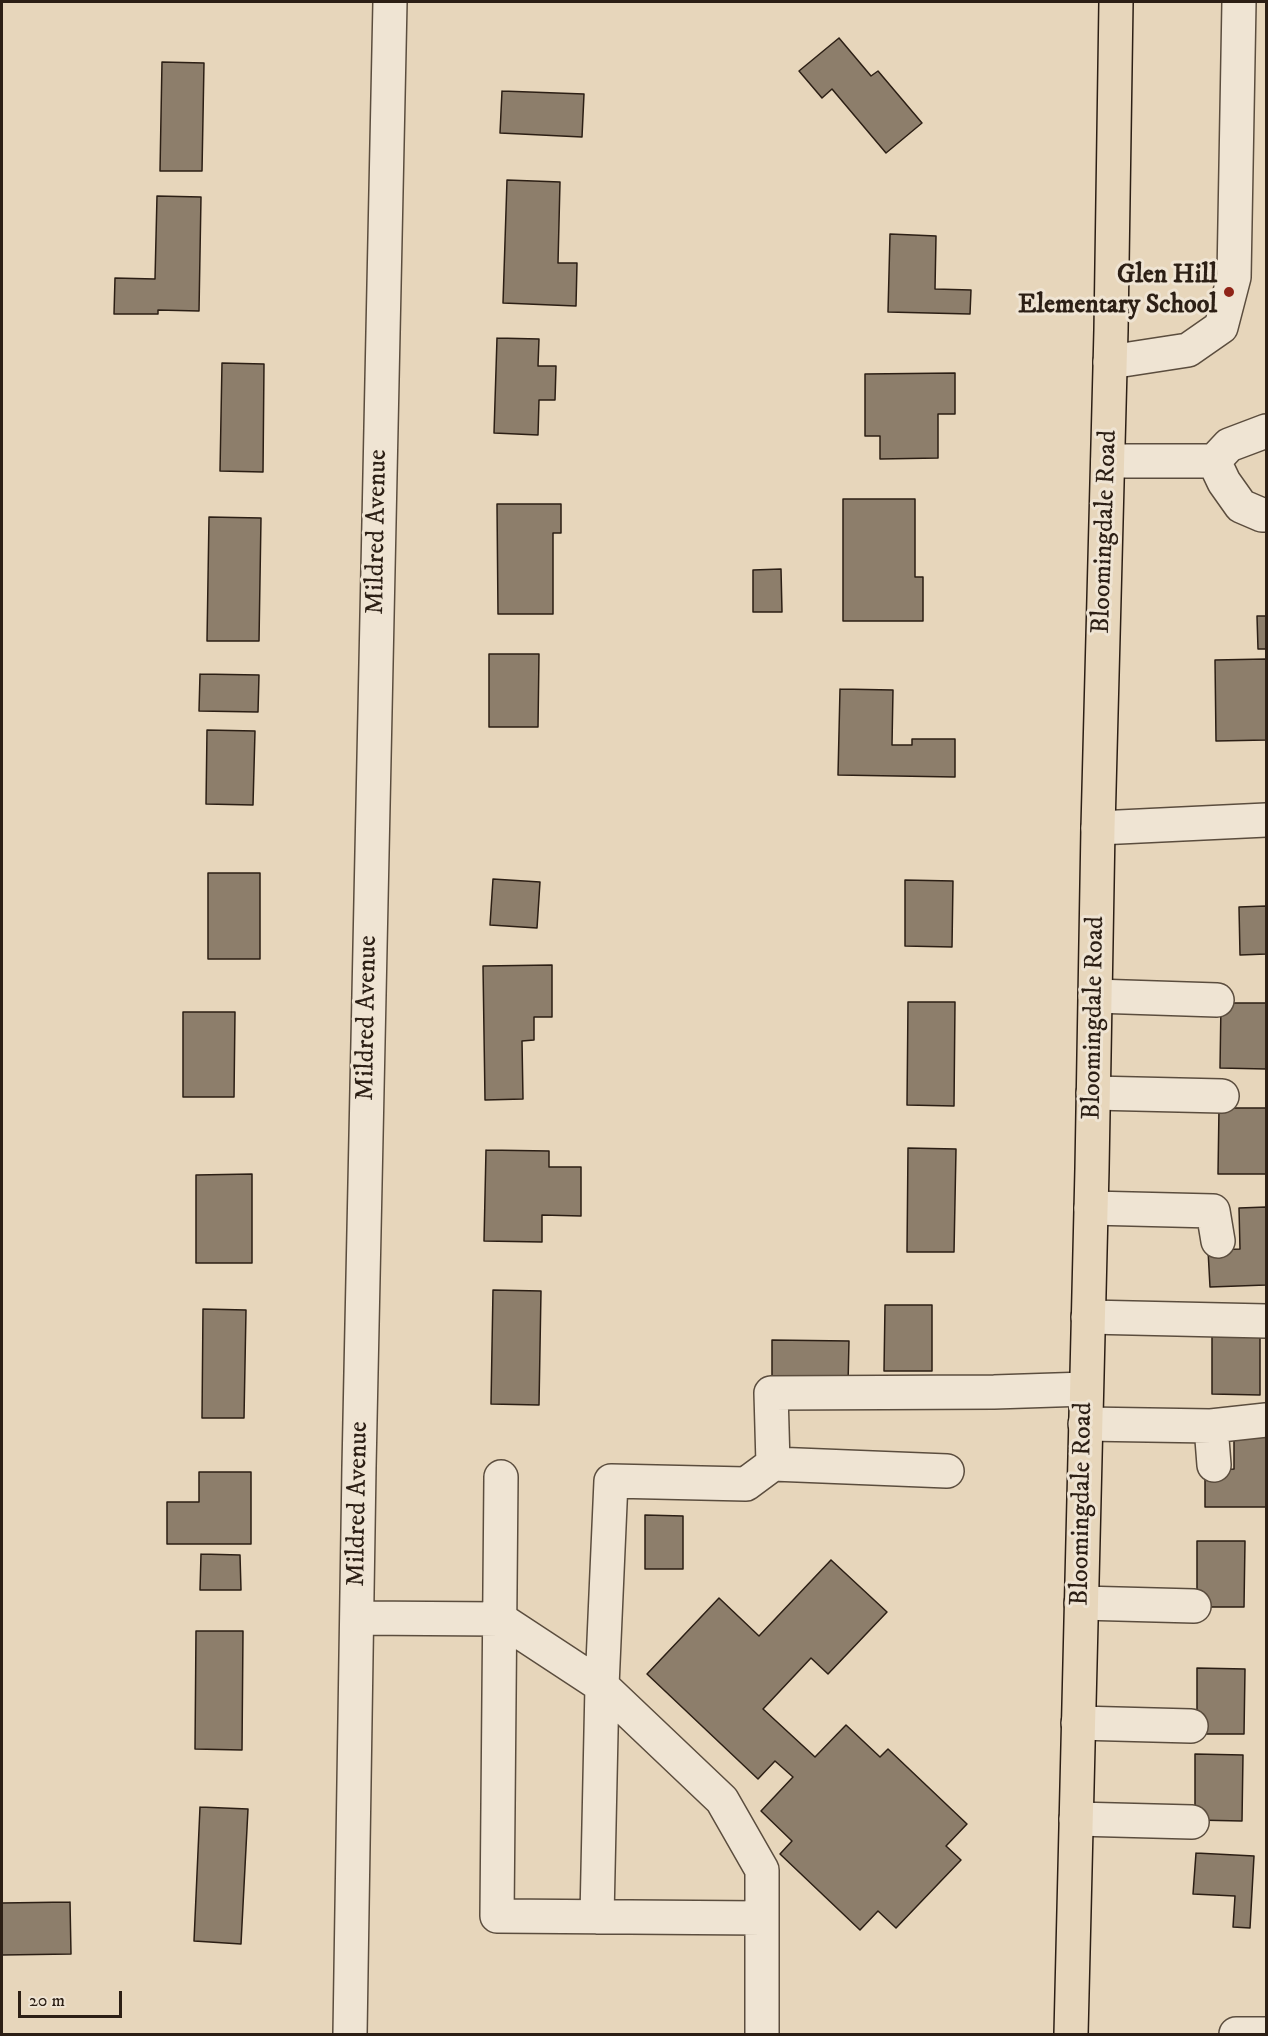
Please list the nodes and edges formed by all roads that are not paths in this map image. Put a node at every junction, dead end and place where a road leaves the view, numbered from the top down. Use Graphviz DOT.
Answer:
graph roads {
  1 [pos="390,2"];
  2 [pos="1116,2"];
  3 [pos="1239,2"];
  4 [pos="1110,362"];
  5 [pos="1266,431"];
  6 [pos="1108,461"];
  7 [pos="1214,461"];
  8 [pos="1266,515"];
  9 [pos="1266,820"];
  10 [pos="1098,828"];
  11 [pos="1095,996"];
  12 [pos="1217,1000"];
  13 [pos="1094,1093"];
  14 [pos="1221,1095"];
  15 [pos="1091,1208"];
  16 [pos="1218,1241"];
  17 [pos="1088,1317"];
  18 [pos="1266,1321"];
  19 [pos="1086,1389"];
  20 [pos="1266,1420"];
  21 [pos="1085,1424"];
  22 [pos="1211,1426"];
  23 [pos="773,1464"];
  24 [pos="1214,1465"];
  25 [pos="947,1471"];
  26 [pos="501,1477"];
  27 [pos="1081,1603"];
  28 [pos="1194,1606"];
  29 [pos="357,1618"];
  30 [pos="500,1619"];
  31 [pos="602,1686"];
  32 [pos="1078,1723"];
  33 [pos="1191,1726"];
  34 [pos="1076,1819"];
  35 [pos="1192,1822"];
  36 [pos="597,1917"];
  37 [pos="762,1918"];
  38 [pos="350,2034"];
  39 [pos="762,2034"];
  40 [pos="1071,2034"];
  41 [pos="1236,2034"];
  42 [pos="1266,2034"];
  1 -- 29 [label="street, Mildred Avenue"];
  2 -- 4 [label="main road, Bloomingdale Road"];
  3 -- 4 [label="street"];
  4 -- 6 [label="main road, Bloomingdale Road"];
  5 -- 7 [label="street"];
  6 -- 7 [label="street"];
  6 -- 10 [label="main road, Bloomingdale Road"];
  7 -- 8 [label="street"];
  9 -- 10 [label="street"];
  10 -- 11 [label="main road, Bloomingdale Road"];
  11 -- 12 [label="street"];
  11 -- 13 [label="main road, Bloomingdale Road"];
  13 -- 14 [label="street"];
  13 -- 15 [label="main road, Bloomingdale Road"];
  15 -- 16 [label="street"];
  15 -- 17 [label="main road, Bloomingdale Road"];
  17 -- 18 [label="street"];
  17 -- 19 [label="main road, Bloomingdale Road"];
  19 -- 21 [label="main road, Bloomingdale Road"];
  19 -- 23 [label="street"];
  20 -- 22 [label="street"];
  21 -- 22 [label="street"];
  21 -- 27 [label="main road, Bloomingdale Road"];
  22 -- 24 [label="street"];
  23 -- 25 [label="street"];
  23 -- 31 [label="street"];
  26 -- 30 [label="street"];
  27 -- 28 [label="street"];
  27 -- 32 [label="main road, Bloomingdale Road"];
  29 -- 30 [label="street"];
  29 -- 38 [label="street, Mildred Avenue"];
  30 -- 31 [label="street"];
  30 -- 36 [label="street"];
  31 -- 36 [label="street"];
  31 -- 37 [label="street"];
  32 -- 33 [label="street"];
  32 -- 34 [label="main road, Bloomingdale Road"];
  34 -- 35 [label="street"];
  34 -- 40 [label="main road, Bloomingdale Road"];
  36 -- 37 [label="street"];
  37 -- 39 [label="street"];
  41 -- 42 [label="street"];
}
